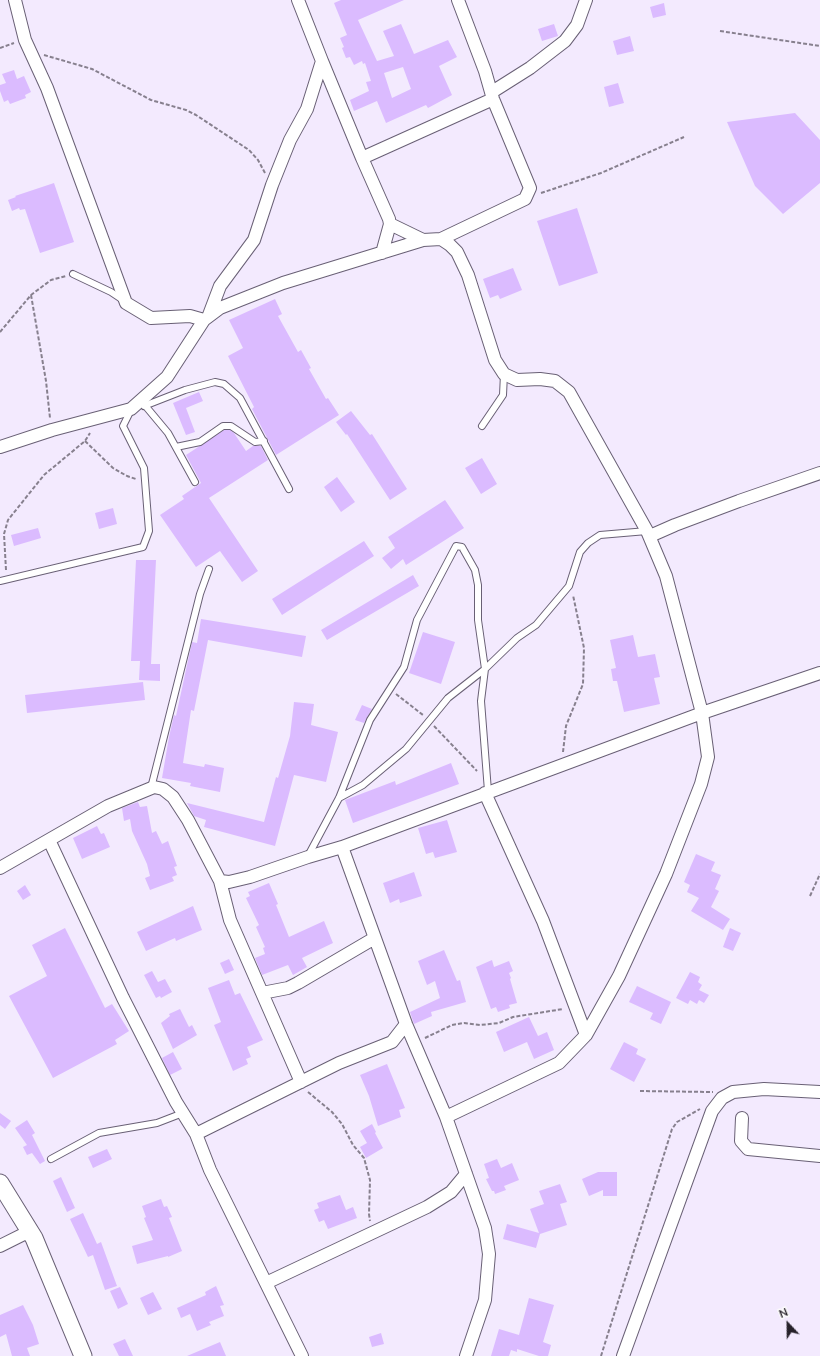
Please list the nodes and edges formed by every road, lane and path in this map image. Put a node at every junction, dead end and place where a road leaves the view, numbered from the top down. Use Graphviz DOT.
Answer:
graph roads {
  1 [pos="15,0"];
  2 [pos="298,0"];
  3 [pos="458,0"];
  4 [pos="586,0"];
  5 [pos="720,31"];
  6 [pos="25,40"];
  7 [pos="820,46"];
  8 [pos="0,48"];
  9 [pos="31,52"];
  10 [pos="322,61"];
  11 [pos="493,95"];
  12 [pos="684,137"];
  13 [pos="362,158"];
  14 [pos="272,185"];
  15 [pos="525,198"];
  16 [pos="390,224"];
  17 [pos="441,239"];
  18 [pos="423,240"];
  19 [pos="382,253"];
  20 [pos="73,274"];
  21 [pos="31,295"];
  22 [pos="126,303"];
  23 [pos="206,318"];
  24 [pos="0,332"];
  25 [pos="504,374"];
  26 [pos="139,405"];
  27 [pos="99,418"];
  28 [pos="482,426"];
  29 [pos="52,430"];
  30 [pos="85,441"];
  31 [pos="264,441"];
  32 [pos="0,447"];
  33 [pos="176,447"];
  34 [pos="820,473"];
  35 [pos="145,481"];
  36 [pos="195,482"];
  37 [pos="289,489"];
  38 [pos="649,534"];
  39 [pos="209,569"];
  40 [pos="3,580"];
  41 [pos="574,592"];
  42 [pos="485,669"];
  43 [pos="820,673"];
  44 [pos="389,689"];
  45 [pos="702,713"];
  46 [pos="430,721"];
  47 [pos="562,765"];
  48 [pos="151,788"];
  49 [pos="486,788"];
  50 [pos="339,798"];
  51 [pos="49,840"];
  52 [pos="342,847"];
  53 [pos="308,857"];
  54 [pos="0,868"];
  55 [pos="820,874"];
  56 [pos="220,881"];
  57 [pos="810,896"];
  58 [pos="373,939"];
  59 [pos="262,993"];
  60 [pos="575,1006"];
  61 [pos="406,1024"];
  62 [pos="586,1035"];
  63 [pos="392,1042"];
  64 [pos="414,1046"];
  65 [pos="301,1082"];
  66 [pos="640,1091"];
  67 [pos="733,1092"];
  68 [pos="820,1092"];
  69 [pos="701,1108"];
  70 [pos="183,1113"];
  71 [pos="446,1117"];
  72 [pos="742,1118"];
  73 [pos="196,1134"];
  74 [pos="820,1156"];
  75 [pos="51,1158"];
  76 [pos="466,1174"];
  77 [pos="0,1182"];
  78 [pos="30,1231"];
  79 [pos="373,1232"];
  80 [pos="0,1246"];
  81 [pos="266,1283"];
  82 [pos="83,1356"];
  83 [pos="302,1356"];
  84 [pos="466,1356"];
  85 [pos="601,1356"];
  86 [pos="622,1356"];
  1 -- 6 [label="street"];
  2 -- 10 [label="street"];
  3 -- 11 [label="street"];
  4 -- 11 [label="street"];
  5 -- 7 [label="path"];
  6 -- 8 [label="path"];
  6 -- 9 [label="street"];
  9 -- 14 [label="path"];
  9 -- 22 [label="street"];
  10 -- 13 [label="street"];
  10 -- 14 [label="street"];
  11 -- 13 [label="street"];
  11 -- 15 [label="street"];
  12 -- 15 [label="path"];
  13 -- 16 [label="street"];
  14 -- 23 [label="street"];
  15 -- 17 [label="street"];
  16 -- 18 [label="street"];
  16 -- 19 [label="street"];
  17 -- 18 [label="street"];
  17 -- 25 [label="street"];
  18 -- 19 [label="street"];
  19 -- 23 [label="street"];
  20 -- 21 [label="path"];
  20 -- 22 [label="lane"];
  21 -- 24 [label="path"];
  21 -- 29 [label="path"];
  22 -- 23 [label="street"];
  23 -- 26 [label="street"];
  25 -- 28 [label="lane"];
  25 -- 38 [label="street"];
  26 -- 27 [label="street"];
  26 -- 31 [label="lane"];
  26 -- 33 [label="lane"];
  26 -- 35 [label="lane"];
  27 -- 29 [label="street"];
  27 -- 30 [label="path"];
  29 -- 32 [label="street"];
  30 -- 35 [label="path"];
  30 -- 40 [label="path"];
  31 -- 33 [label="lane"];
  31 -- 37 [label="lane"];
  33 -- 36 [label="lane"];
  34 -- 38 [label="street"];
  35 -- 40 [label="lane"];
  38 -- 42 [label="lane"];
  38 -- 45 [label="street"];
  39 -- 48 [label="lane"];
  41 -- 47 [label="path"];
  42 -- 44 [label="lane"];
  42 -- 46 [label="lane"];
  42 -- 49 [label="lane"];
  43 -- 45 [label="street"];
  44 -- 46 [label="path"];
  44 -- 50 [label="lane"];
  45 -- 47 [label="street"];
  45 -- 62 [label="street"];
  46 -- 49 [label="path"];
  46 -- 50 [label="lane"];
  47 -- 49 [label="street"];
  48 -- 51 [label="street"];
  48 -- 56 [label="street"];
  49 -- 52 [label="street"];
  49 -- 60 [label="street"];
  50 -- 53 [label="lane"];
  51 -- 54 [label="street"];
  51 -- 70 [label="street"];
  52 -- 53 [label="street"];
  52 -- 58 [label="street"];
  53 -- 56 [label="street"];
  55 -- 57 [label="path"];
  56 -- 59 [label="street"];
  58 -- 59 [label="street"];
  58 -- 61 [label="street"];
  59 -- 65 [label="street"];
  60 -- 62 [label="street"];
  60 -- 64 [label="path"];
  61 -- 63 [label="street"];
  61 -- 64 [label="street"];
  62 -- 71 [label="street"];
  63 -- 64 [label="street"];
  63 -- 65 [label="street"];
  64 -- 71 [label="street"];
  65 -- 73 [label="street"];
  65 -- 79 [label="path"];
  66 -- 67 [label="path"];
  67 -- 68 [label="street"];
  67 -- 86 [label="street"];
  69 -- 85 [label="path"];
  70 -- 73 [label="street"];
  70 -- 75 [label="lane"];
  71 -- 76 [label="street"];
  72 -- 74 [label="street"];
  73 -- 81 [label="street"];
  76 -- 79 [label="street"];
  76 -- 84 [label="street"];
  77 -- 78 [label="main road"];
  78 -- 80 [label="street"];
  78 -- 82 [label="main road"];
  79 -- 81 [label="street"];
  81 -- 83 [label="street"];
}
